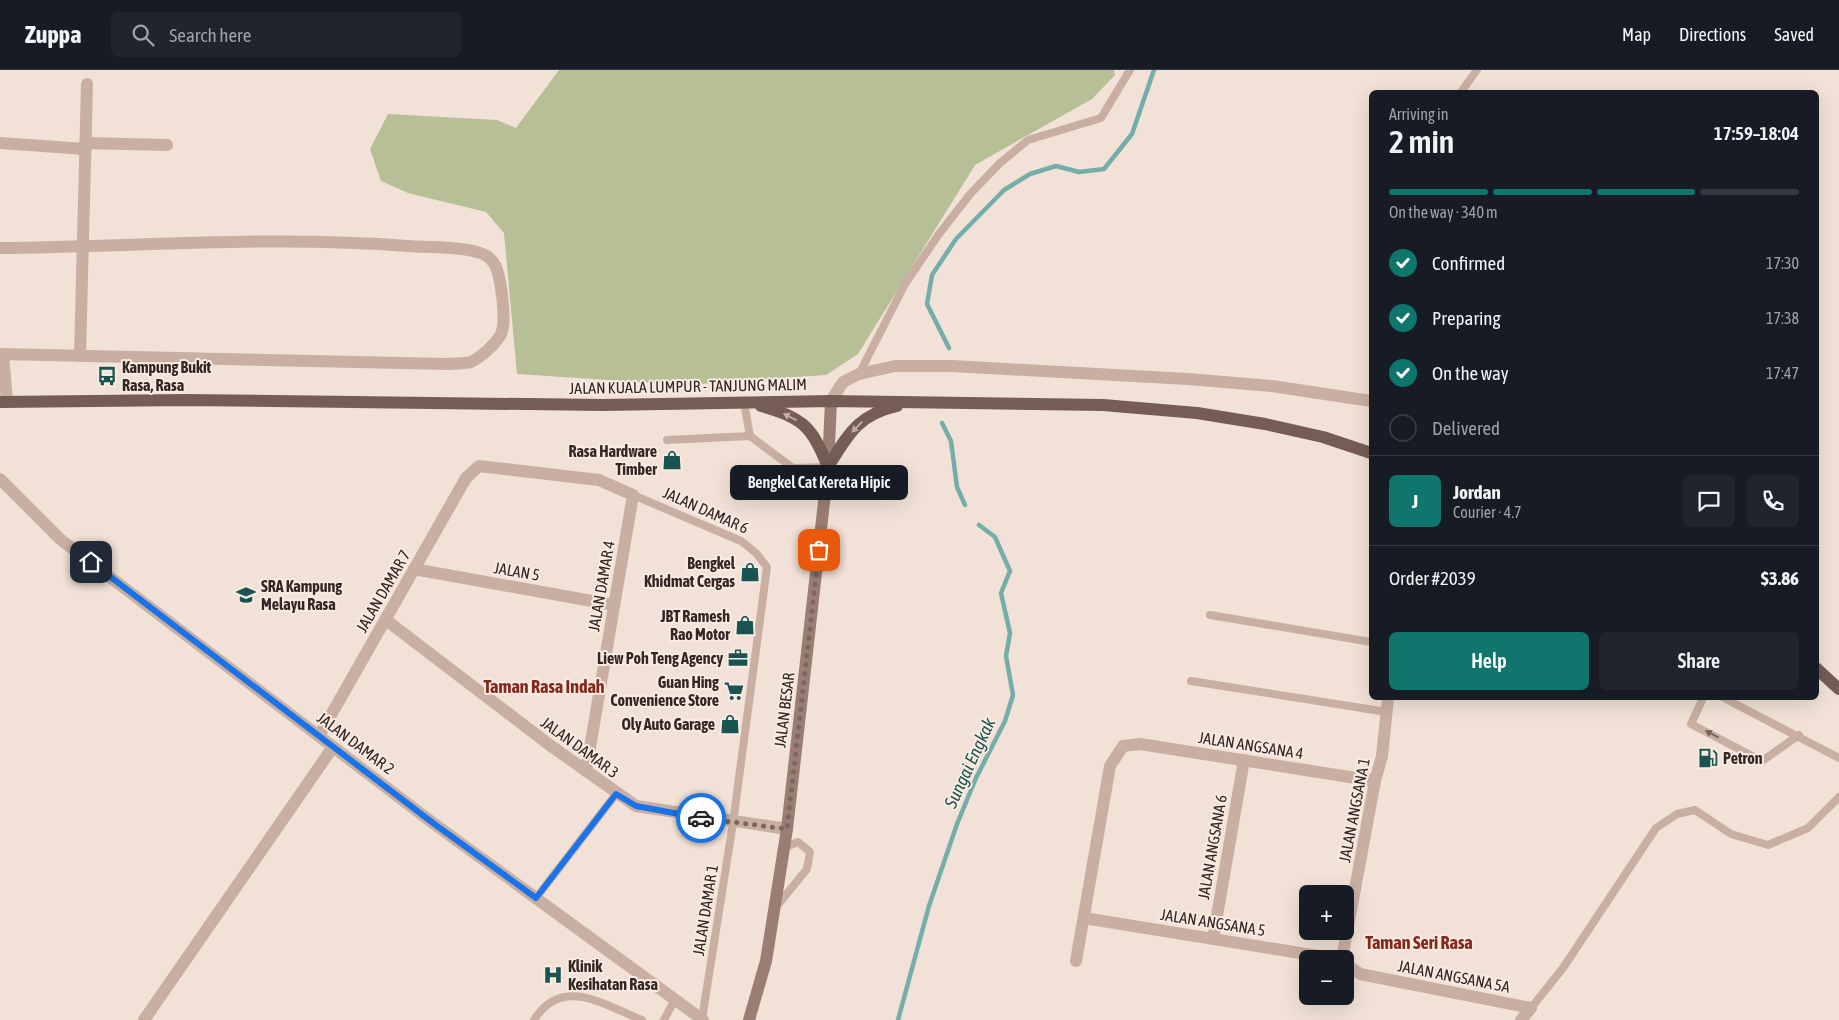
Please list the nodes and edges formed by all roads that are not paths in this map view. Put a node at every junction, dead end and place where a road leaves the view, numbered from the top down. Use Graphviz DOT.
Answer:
graph roads {
  1 [pos="1130,70"];
  2 [pos="1477,70"];
  3 [pos="87,84"];
  4 [pos="1462,90"];
  5 [pos="0,143"];
  6 [pos="167,145"];
  7 [pos="85,146"];
  8 [pos="82,247"];
  9 [pos="0,248"];
  10 [pos="1,354"];
  11 [pos="80,356"];
  12 [pos="859,374"];
  13 [pos="831,401"];
  14 [pos="1369,401"];
  15 [pos="3,402"];
  16 [pos="744,402"];
  17 [pos="916,402"];
  18 [pos="750,436"];
  19 [pos="667,440"];
  20 [pos="1369,452"];
  21 [pos="479,466"];
  22 [pos="828,467"];
  23 [pos="0,479"];
  24 [pos="633,495"];
  25 [pos="767,567"];
  26 [pos="414,569"];
  27 [pos="614,605"];
  28 [pos="1210,616"];
  29 [pos="386,620"];
  30 [pos="1369,642"];
  31 [pos="1819,668"];
  32 [pos="1819,669"];
  33 [pos="1839,678"];
  34 [pos="1191,681"];
  35 [pos="1839,689"];
  36 [pos="1388,700"];
  37 [pos="1702,700"];
  38 [pos="1728,700"];
  39 [pos="1387,712"];
  40 [pos="1799,735"];
  41 [pos="319,736"];
  42 [pos="333,746"];
  43 [pos="1839,758"];
  44 [pos="1244,760"];
  45 [pos="586,771"];
  46 [pos="1375,781"];
  47 [pos="616,794"];
  48 [pos="1839,797"];
  49 [pos="733,823"];
  50 [pos="787,829"];
  51 [pos="783,848"];
  52 [pos="536,898"];
  53 [pos="774,910"];
  54 [pos="1084,918"];
  55 [pos="1213,939"];
  56 [pos="1344,950"];
  57 [pos="1299,953"];
  58 [pos="1076,961"];
  59 [pos="1354,970"];
  60 [pos="675,999"];
  61 [pos="1531,1008"];
  62 [pos="144,1020"];
  63 [pos="534,1020"];
  64 [pos="642,1020"];
  65 [pos="664,1020"];
  66 [pos="702,1020"];
  67 [pos="749,1020"];
  68 [pos="1521,1020"];
  1 -- 12 [label="lane"];
  2 -- 4 [label="lane"];
  3 -- 7 [label="street"];
  5 -- 7 [label="street"];
  6 -- 7 [label="street"];
  7 -- 8 [label="street"];
  8 -- 9 [label="street"];
  8 -- 11 [label="street"];
  8 -- 11 [label="street"];
  10 -- 11 [label="street"];
  10 -- 15 [label="street"];
  12 -- 13 [label="street"];
  12 -- 14 [label="street"];
  13 -- 16 [label="main road, JALAN KUALA LUMPUR - TANJUNG MALIM"];
  13 -- 17 [label="main road, JALAN KUALA LUMPUR - TANJUNG MALIM"];
  13 -- 22 [label="main road, JALAN BESAR"];
  15 -- 16 [label="main road, JALAN KUALA LUMPUR - TANJUNG MALIM"];
  16 -- 18 [label="lane"];
  22 -- 16 [label="main road, one-way"];
  17 -- 20 [label="main road, JALAN KUALA LUMPUR - TANJUNG MALIM"];
  17 -- 22 [label="main road, one-way"];
  18 -- 19 [label="lane"];
  18 -- 22 [label="lane"];
  21 -- 24 [label="street, JALAN DAMAR 6"];
  21 -- 26 [label="street, JALAN DAMAR 7"];
  22 -- 50 [label="main road, JALAN BESAR"];
  23 -- 41 [label="street, JALAN DAMAR 2"];
  24 -- 25 [label="lane, JALAN DAMAR 6"];
  24 -- 27 [label="street, JALAN DAMAR 4"];
  25 -- 49 [label="lane, JALAN DAMAR 1"];
  26 -- 27 [label="street, JALAN 5"];
  26 -- 29 [label="street, JALAN DAMAR 7"];
  27 -- 45 [label="street, JALAN DAMAR 4"];
  28 -- 30 [label="lane"];
  29 -- 41 [label="street, JALAN DAMAR 7"];
  29 -- 45 [label="street, JALAN DAMAR 3"];
  31 -- 33 [label="main road"];
  32 -- 35 [label="main road"];
  34 -- 39 [label="lane"];
  36 -- 39 [label="street, JALAN ANGSANA 1"];
  40 -- 37 [label="lane, one-way"];
  38 -- 40 [label="lane"];
  39 -- 46 [label="street, JALAN ANGSANA 1"];
  40 -- 43 [label="lane"];
  41 -- 42 [label="street, JALAN DAMAR 2"];
  42 -- 52 [label="street, JALAN DAMAR 2"];
  42 -- 62 [label="street"];
  44 -- 46 [label="street, JALAN ANGSANA 4"];
  44 -- 54 [label="street, JALAN ANGSANA 4"];
  44 -- 55 [label="street, JALAN ANGSANA 6"];
  45 -- 47 [label="street, JALAN DAMAR 3"];
  46 -- 56 [label="street, JALAN ANGSANA 1"];
  47 -- 49 [label="street, JALAN DAMAR 3"];
  47 -- 52 [label="lane"];
  48 -- 61 [label="lane"];
  49 -- 50 [label="street, JALAN DAMAR 3"];
  49 -- 66 [label="lane, JALAN DAMAR 1"];
  50 -- 51 [label="main road, JALAN BESAR"];
  51 -- 53 [label="main road, JALAN BESAR"];
  51 -- 53 [label="lane"];
  52 -- 60 [label="street, JALAN DAMAR 2"];
  53 -- 67 [label="main road, JALAN BESAR"];
  54 -- 55 [label="street, JALAN ANGSANA 5"];
  54 -- 58 [label="street"];
  55 -- 57 [label="street, JALAN ANGSANA 5"];
  59 -- 61 [label="street, JALAN ANGSANA 5A"];
  60 -- 65 [label="lane"];
  60 -- 66 [label="street, JALAN DAMAR 2"];
  61 -- 68 [label="street"];
  63 -- 64 [label="lane"];
}
